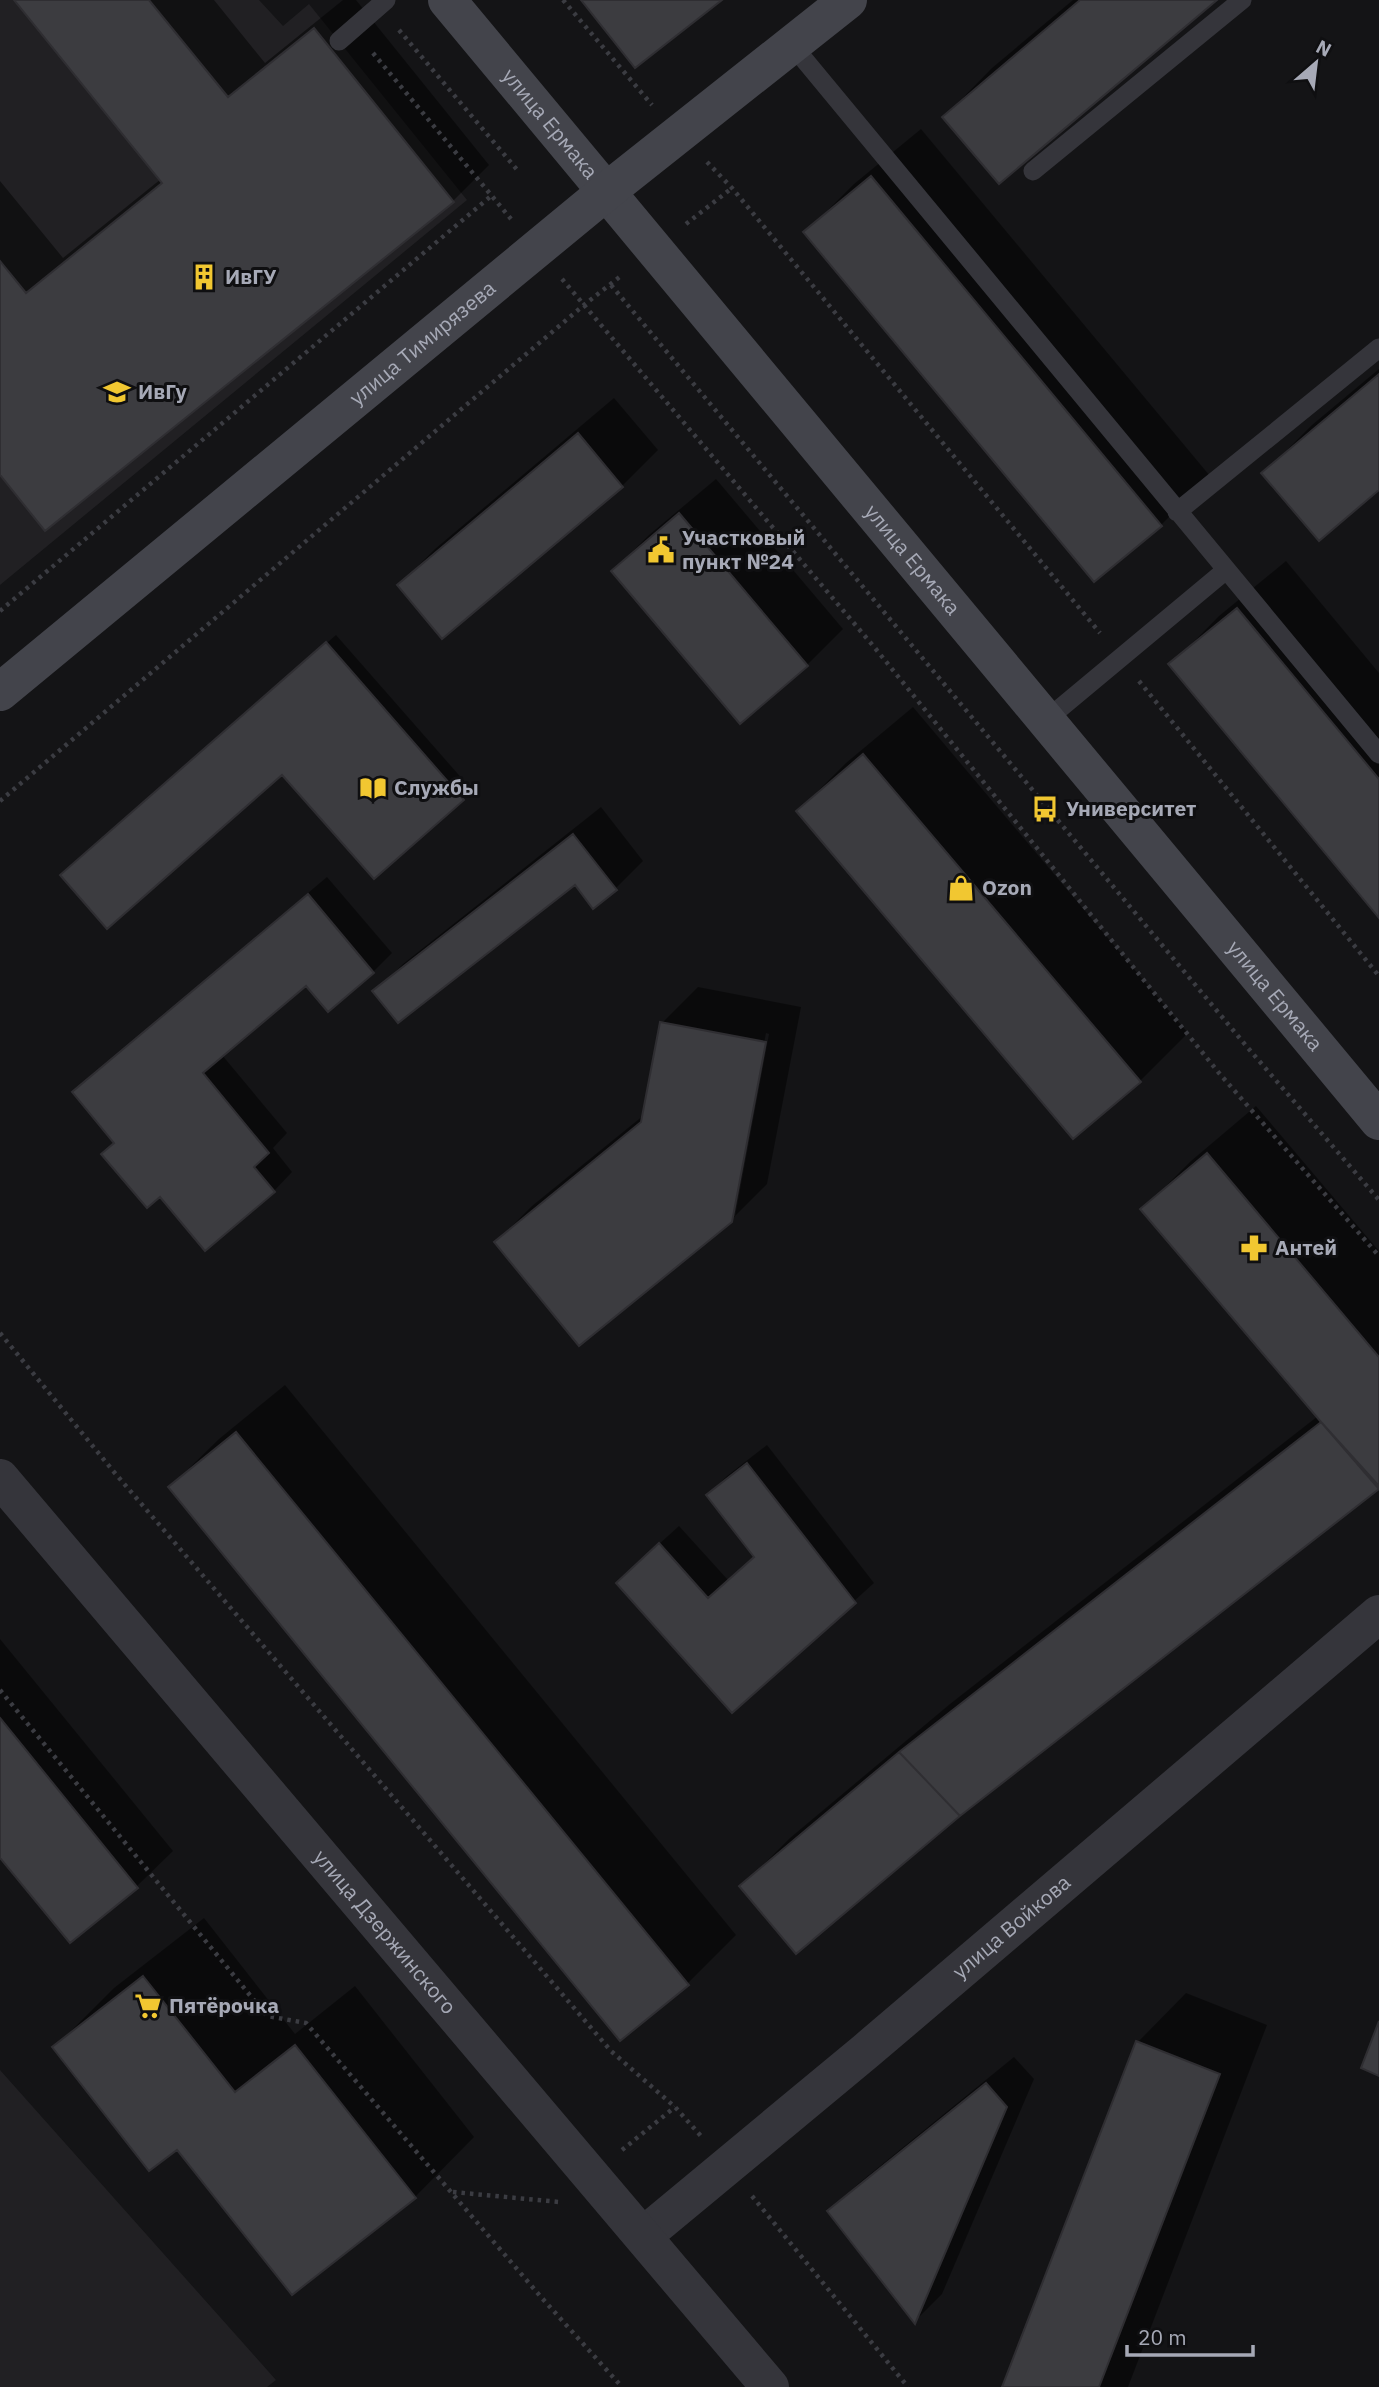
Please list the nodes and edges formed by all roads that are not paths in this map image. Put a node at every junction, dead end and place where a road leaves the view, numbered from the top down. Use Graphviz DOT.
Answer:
graph roads {
  1 [pos="447,0"];
  2 [pos="849,0"];
  3 [pos="1241,0"];
  4 [pos="383,3"];
  5 [pos="346,35"];
  6 [pos="793,46"];
  7 [pos="1033,172"];
  8 [pos="607,191"];
  9 [pos="1379,348"];
  10 [pos="1177,512"];
  11 [pos="1226,570"];
  12 [pos="0,692"];
  13 [pos="1046,720"];
  14 [pos="1379,754"];
  15 [pos="1379,1121"];
  16 [pos="0,1478"];
  17 [pos="1379,1614"];
  18 [pos="643,2236"];
  19 [pos="770,2387"];
  1 -- 8 [label="main road, улица Ермака"];
  2 -- 6 [label="main road, улица Тимирязева"];
  3 -- 7 [label="lane"];
  4 -- 5 [label="lane"];
  6 -- 8 [label="main road, улица Тимирязева"];
  6 -- 10 [label="lane"];
  8 -- 12 [label="main road, улица Тимирязева"];
  8 -- 13 [label="main road, улица Ермака"];
  9 -- 10 [label="lane"];
  10 -- 11 [label="lane"];
  11 -- 13 [label="lane"];
  11 -- 14 [label="lane"];
  13 -- 15 [label="main road, улица Ермака"];
  16 -- 18 [label="street, улица Дзержинского"];
  17 -- 18 [label="street, улица Войкова"];
  18 -- 19 [label="street, улица Дзержинского"];
}
